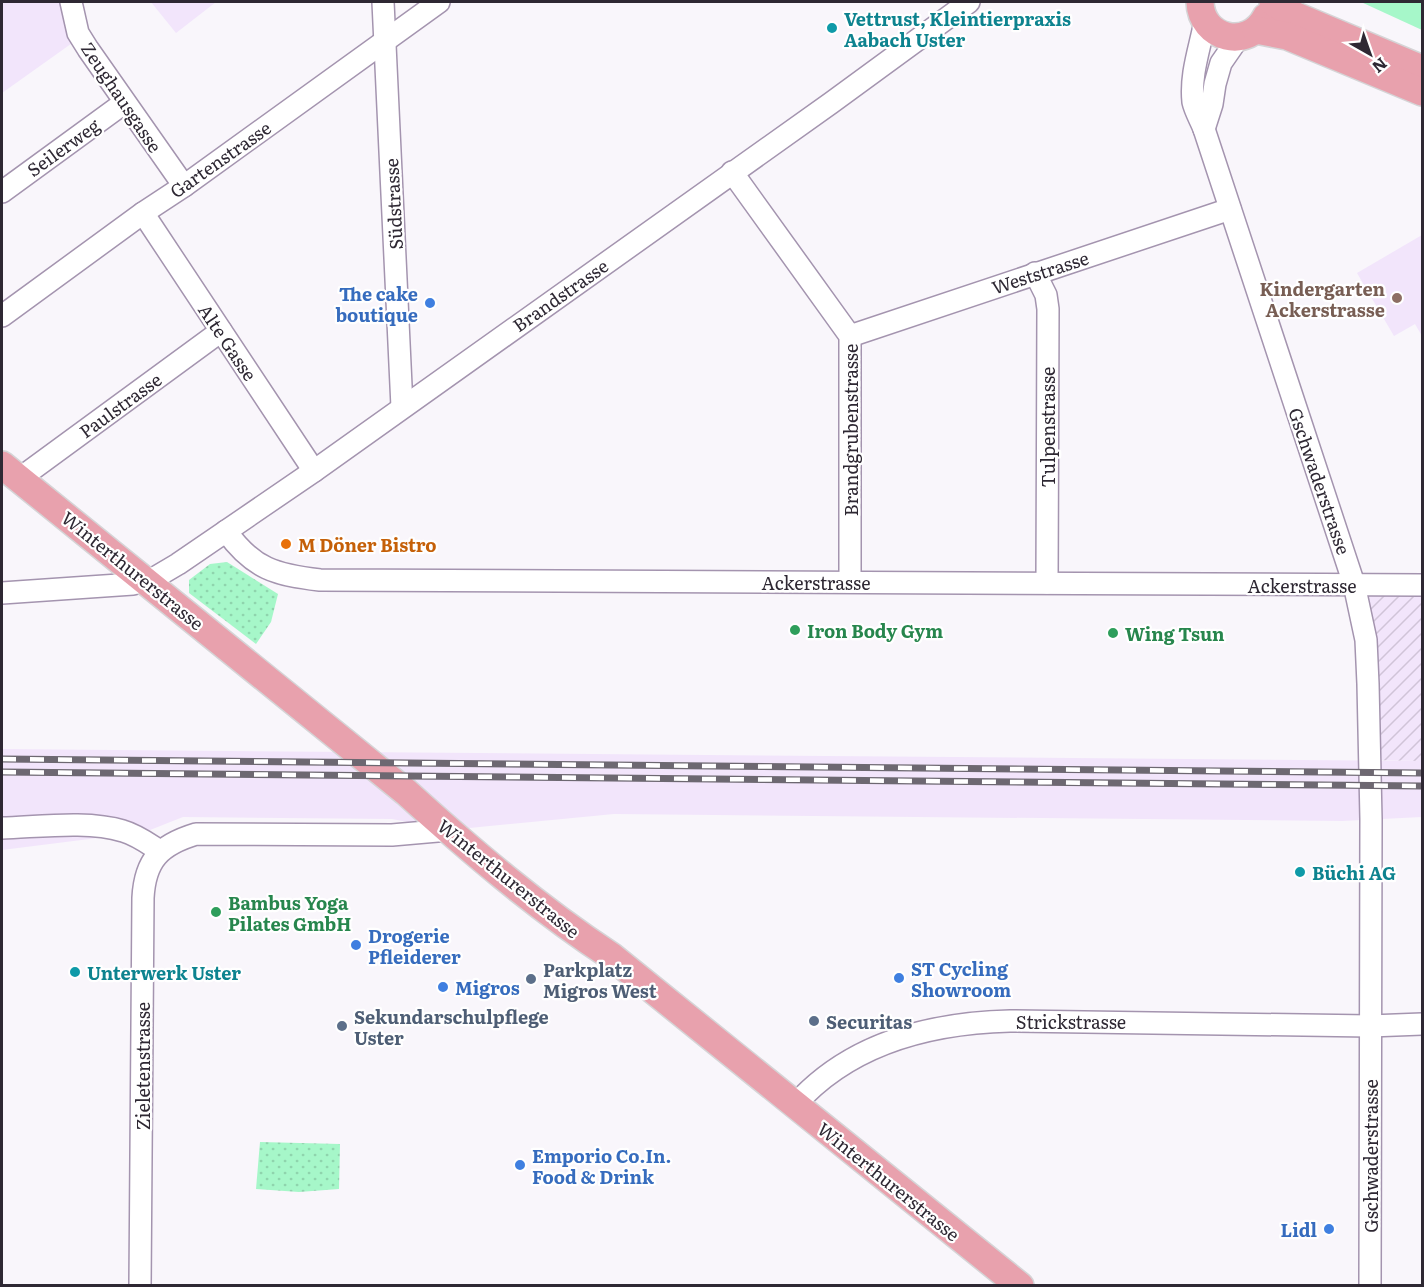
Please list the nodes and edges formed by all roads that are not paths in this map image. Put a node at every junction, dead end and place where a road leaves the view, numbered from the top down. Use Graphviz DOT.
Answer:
graph roads {
  1 [pos="71,2"];
  2 [pos="382,2"];
  3 [pos="439,2"];
  4 [pos="969,2"];
  5 [pos="1271,2"];
  6 [pos="1202,11"];
  7 [pos="1248,33"];
  8 [pos="385,40"];
  9 [pos="1422,69"];
  10 [pos="1422,92"];
  11 [pos="124,103"];
  12 [pos="1204,129"];
  13 [pos="732,172"];
  14 [pos="184,186"];
  15 [pos="2,192"];
  16 [pos="1230,209"];
  17 [pos="143,213"];
  18 [pos="1035,273"];
  19 [pos="2,316"];
  20 [pos="221,331"];
  21 [pos="850,336"];
  22 [pos="402,407"];
  23 [pos="314,471"];
  24 [pos="10,472"];
  25 [pos="226,531"];
  26 [pos="146,581"];
  27 [pos="850,582"];
  28 [pos="1047,583"];
  29 [pos="1354,584"];
  30 [pos="1422,585"];
  31 [pos="2,593"];
  32 [pos="2,828"];
  33 [pos="449,830"];
  34 [pos="160,851"];
  35 [pos="1422,1024"];
  36 [pos="1370,1026"];
  37 [pos="795,1105"];
  38 [pos="140,1286"];
  39 [pos="1020,1286"];
  40 [pos="1370,1286"];
  1 -- 11 [label="street, Zeughausgasse"];
  2 -- 8 [label="street, Südstrasse"];
  3 -- 8 [label="street, Gartenstrasse"];
  4 -- 13 [label="street, Brandstrasse"];
  5 -- 7 [label="main road"];
  5 -- 9 [label="main road"];
  6 -- 7 [label="main road"];
  6 -- 12 [label="street, Gschwaderstrasse"];
  7 -- 10 [label="main road"];
  7 -- 12 [label="street"];
  8 -- 14 [label="street, Gartenstrasse"];
  8 -- 22 [label="street, Südstrasse"];
  11 -- 14 [label="street, Zeughausgasse"];
  11 -- 15 [label="street, Seilerweg"];
  12 -- 16 [label="street, Gschwaderstrasse"];
  13 -- 21 [label="street, Brandgrubenstrasse"];
  13 -- 22 [label="street, Brandstrasse"];
  14 -- 17 [label="street, Gartenstrasse"];
  16 -- 18 [label="street, Weststrasse"];
  16 -- 29 [label="street, Gschwaderstrasse"];
  17 -- 19 [label="street, Gartenstrasse"];
  17 -- 20 [label="street, Alte Gasse"];
  18 -- 21 [label="street, Weststrasse"];
  18 -- 28 [label="street, Tulpenstrasse"];
  20 -- 23 [label="street, Alte Gasse"];
  20 -- 24 [label="street, Paulstrasse"];
  21 -- 27 [label="street, Brandgrubenstrasse"];
  22 -- 23 [label="street, Brandstrasse"];
  23 -- 25 [label="street, Brandstrasse"];
  24 -- 26 [label="main road, Winterthurerstrasse"];
  25 -- 26 [label="street, Brandstrasse"];
  25 -- 27 [label="street, Ackerstrasse"];
  26 -- 31 [label="street, Brandstrasse"];
  26 -- 33 [label="main road, Winterthurerstrasse"];
  27 -- 28 [label="street, Ackerstrasse"];
  28 -- 29 [label="street, Ackerstrasse"];
  29 -- 30 [label="street, Ackerstrasse"];
  29 -- 36 [label="street, Gschwaderstrasse"];
  32 -- 34 [label="street"];
  33 -- 34 [label="street"];
  33 -- 37 [label="main road, Winterthurerstrasse"];
  34 -- 38 [label="street, Zieletenstrasse"];
  35 -- 36 [label="street"];
  36 -- 37 [label="street, Strickstrasse"];
  36 -- 40 [label="street, Gschwaderstrasse"];
  37 -- 39 [label="main road, Winterthurerstrasse"];
}
